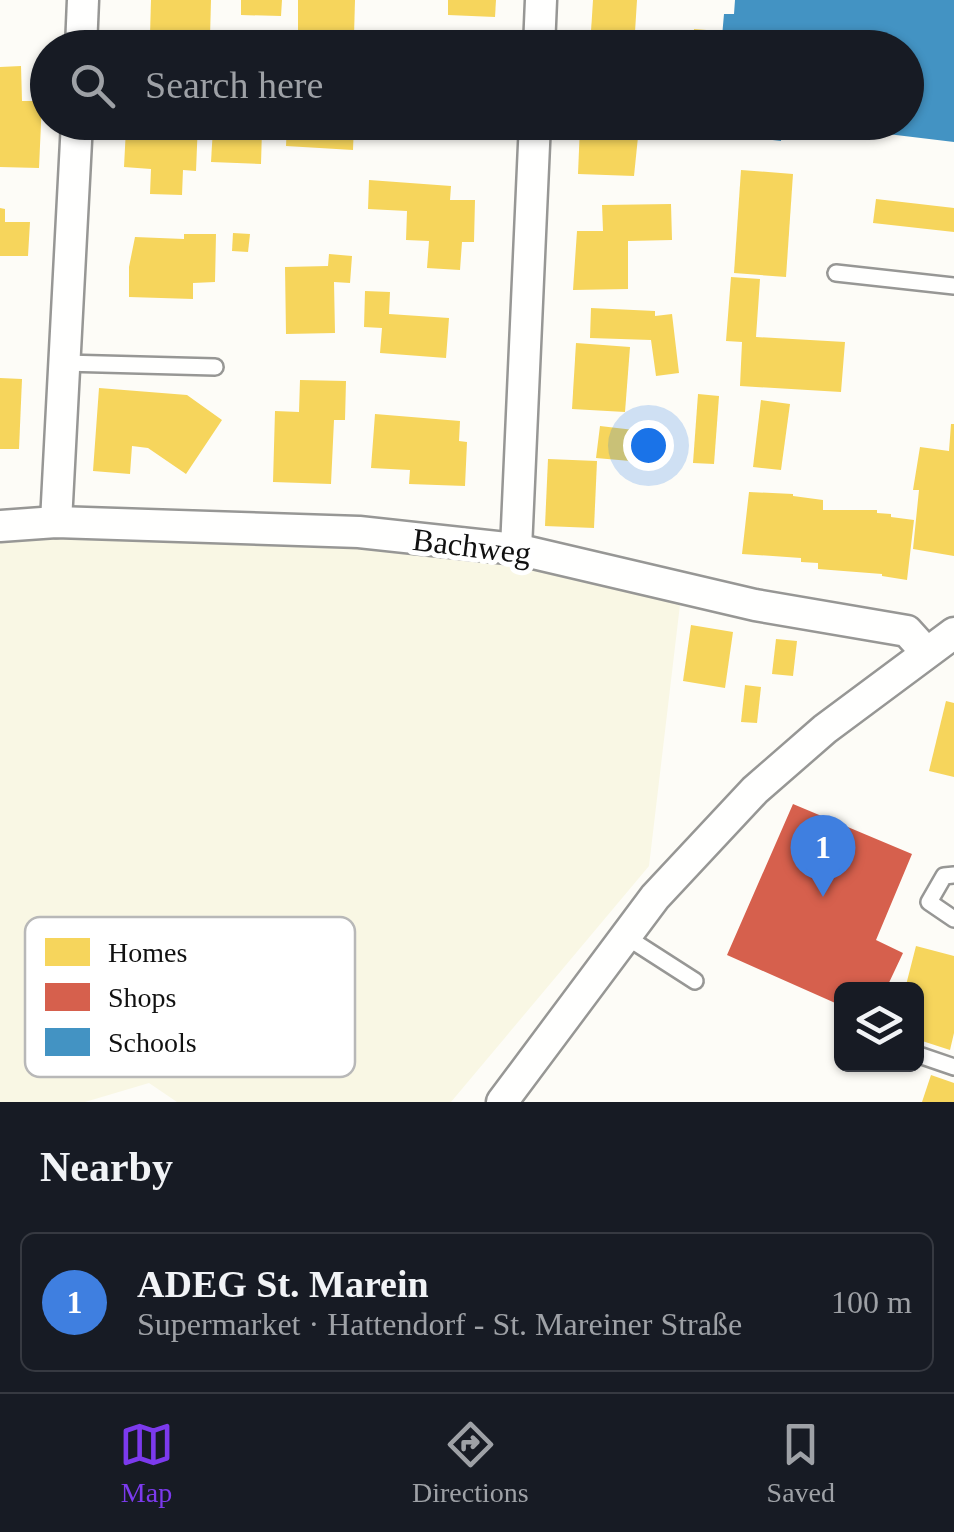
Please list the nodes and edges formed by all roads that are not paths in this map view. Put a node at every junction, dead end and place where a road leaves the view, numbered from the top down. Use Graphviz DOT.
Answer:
graph roads {
  1 [pos="83,0"];
  2 [pos="541,0"];
  3 [pos="82,30"];
  4 [pos="540,30"];
  5 [pos="76,140"];
  6 [pos="534,140"];
  7 [pos="836,274"];
  8 [pos="954,286"];
  9 [pos="64,363"];
  10 [pos="216,368"];
  11 [pos="56,522"];
  12 [pos="0,526"];
  13 [pos="516,549"];
  14 [pos="954,633"];
  15 [pos="926,652"];
  16 [pos="954,875"];
  17 [pos="954,919"];
  18 [pos="625,936"];
  19 [pos="695,981"];
  20 [pos="924,1057"];
  21 [pos="954,1067"];
  22 [pos="502,1102"];
  1 -- 3 [label="street"];
  2 -- 4 [label="street"];
  5 -- 9 [label="street"];
  6 -- 13 [label="street"];
  7 -- 8 [label="lane"];
  9 -- 10 [label="lane"];
  9 -- 11 [label="street"];
  11 -- 12 [label="street, Bachweg"];
  11 -- 13 [label="street, Bachweg"];
  13 -- 15 [label="street, Bachweg"];
  14 -- 15 [label="street"];
  15 -- 18 [label="street"];
  16 -- 17 [label="lane"];
  18 -- 19 [label="lane"];
  18 -- 22 [label="street"];
  20 -- 21 [label="lane"];
}
